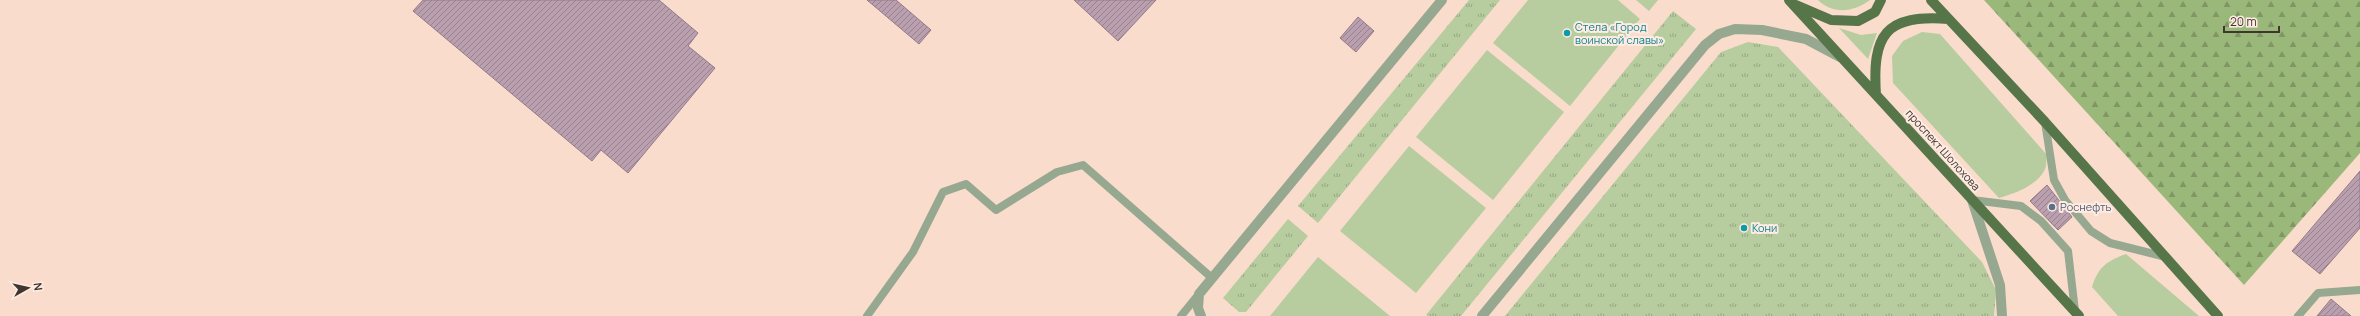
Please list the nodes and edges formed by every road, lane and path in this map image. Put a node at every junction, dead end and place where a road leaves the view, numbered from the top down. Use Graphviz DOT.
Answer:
graph roads {
  1 [pos="1442,0"];
  2 [pos="1880,0"];
  3 [pos="1930,0"];
  4 [pos="1790,2"];
  5 [pos="1948,19"];
  6 [pos="1841,58"];
  7 [pos="1876,95"];
  8 [pos="2045,122"];
  9 [pos="1972,200"];
  10 [pos="2166,257"];
  11 [pos="1212,278"];
  12 [pos="2360,290"];
  13 [pos="1199,294"];
  14 [pos="2077,314"];
  15 [pos="867,316"];
  16 [pos="1181,316"];
  17 [pos="1200,316"];
  18 [pos="1482,316"];
  19 [pos="2002,316"];
  20 [pos="2218,316"];
  21 [pos="2298,316"];
  1 -- 11 [label="street"];
  2 -- 4 [label="main road"];
  3 -- 5 [label="main road"];
  4 -- 6 [label="main road, проспект Шолохова"];
  5 -- 7 [label="main road"];
  5 -- 8 [label="main road"];
  6 -- 7 [label="main road, проспект Шолохова"];
  6 -- 18 [label="street"];
  7 -- 9 [label="main road, проспект Шолохова"];
  8 -- 10 [label="main road"];
  8 -- 10 [label="lane"];
  9 -- 14 [label="main road, проспект Шолохова"];
  9 -- 14 [label="lane"];
  9 -- 19 [label="street"];
  10 -- 20 [label="main road"];
  11 -- 13 [label="street"];
  11 -- 15 [label="lane"];
  12 -- 21 [label="lane"];
  13 -- 16 [label="lane"];
  13 -- 17 [label="street"];
}
